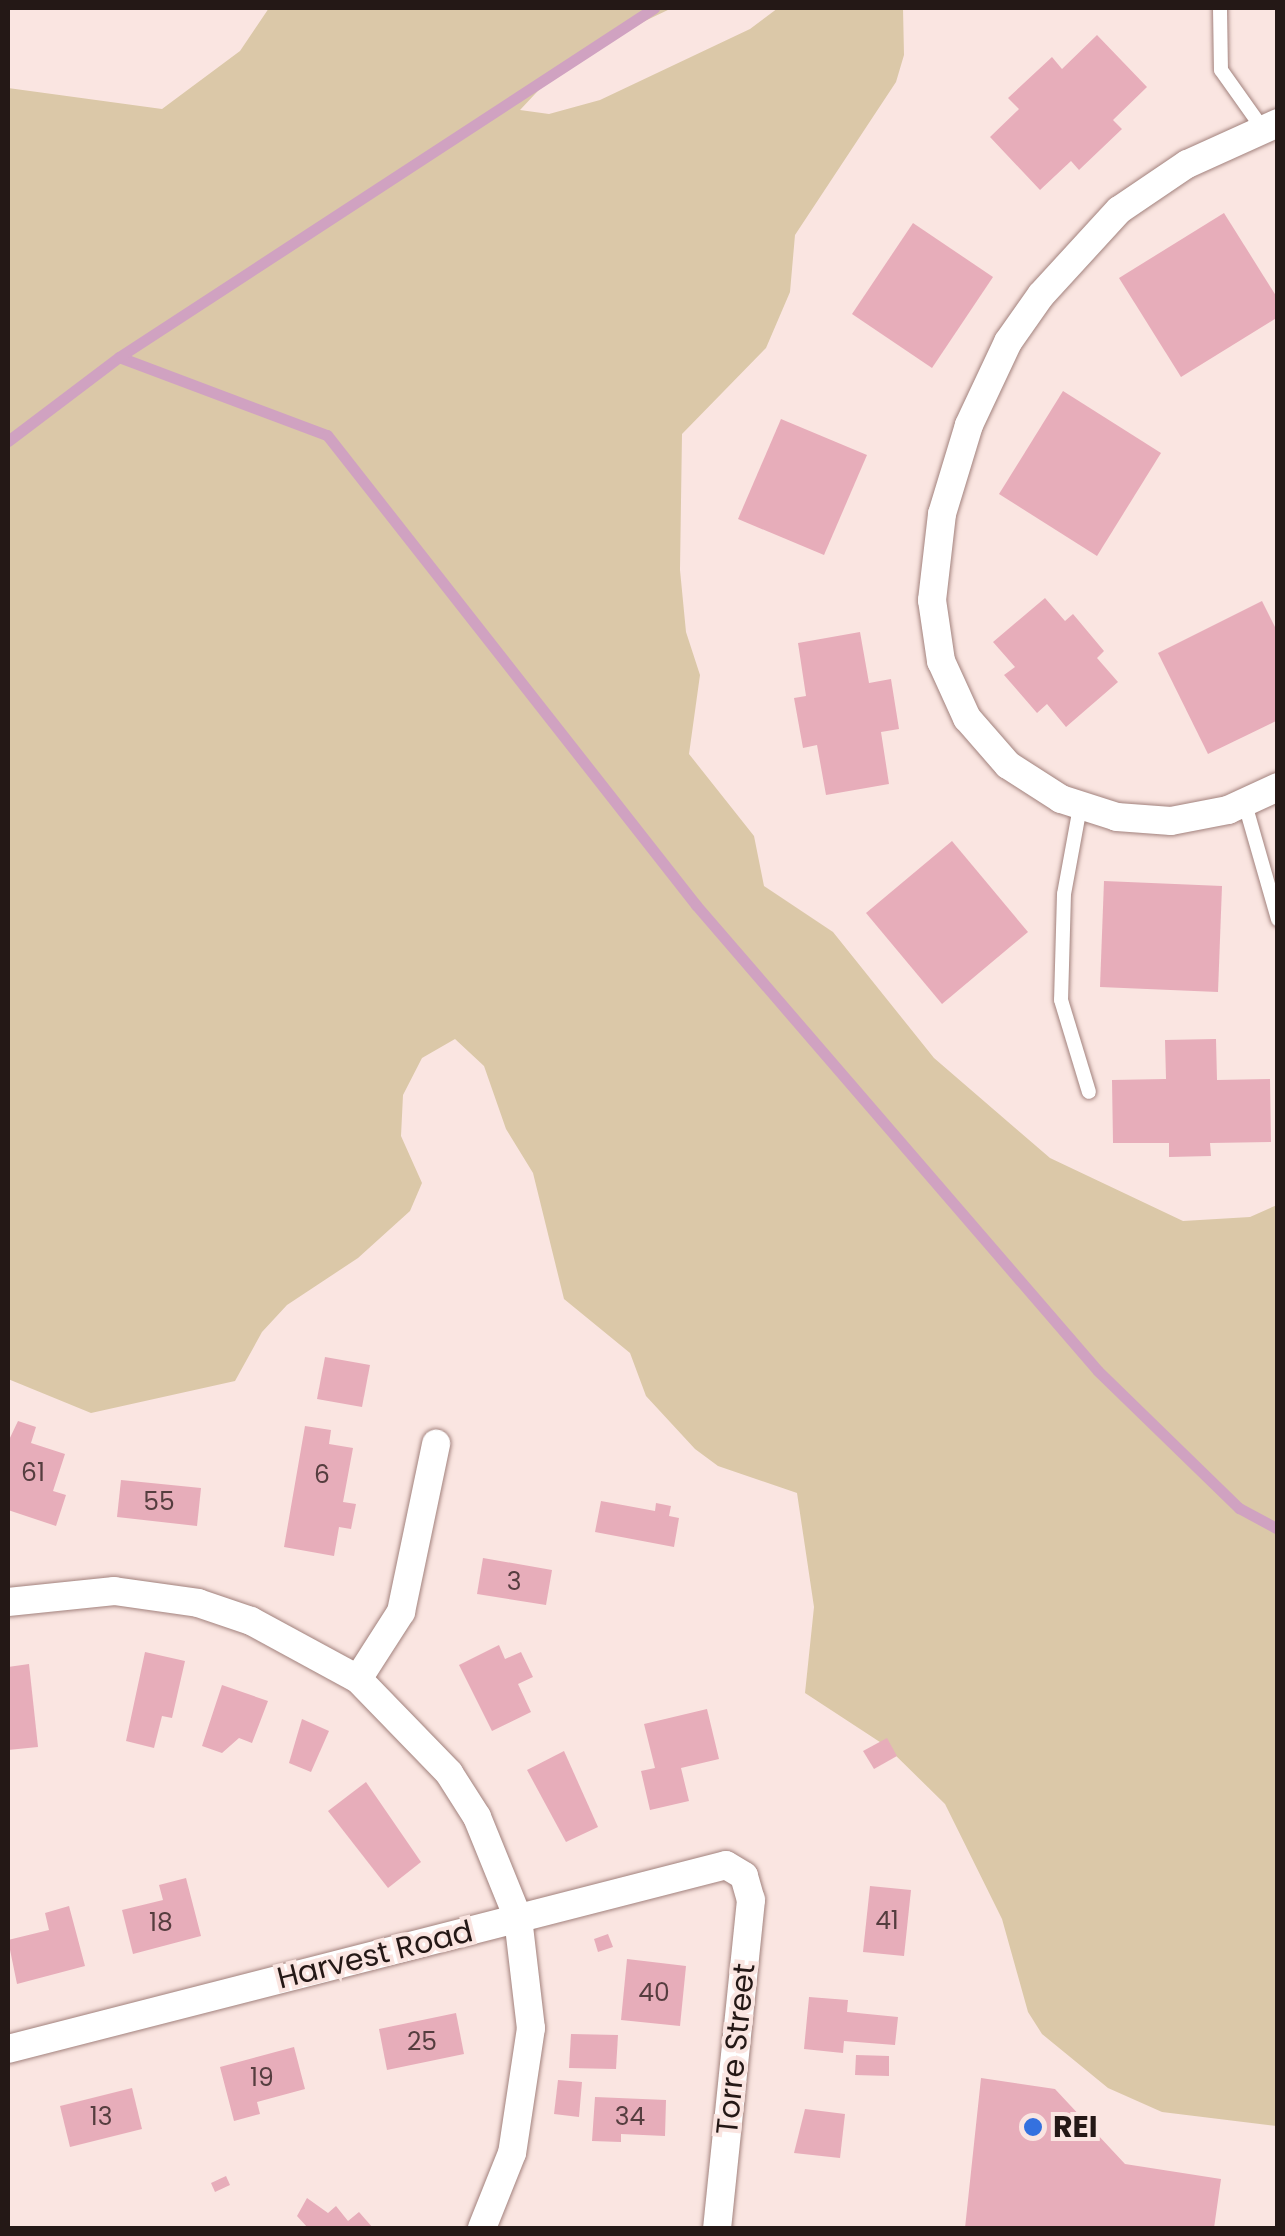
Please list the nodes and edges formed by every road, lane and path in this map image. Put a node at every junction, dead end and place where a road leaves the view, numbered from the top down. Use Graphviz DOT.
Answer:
graph roads {
  1 [pos="1220,8"];
  2 [pos="1270,126"];
  3 [pos="1278,787"];
  4 [pos="1244,804"];
  5 [pos="1080,807"];
  6 [pos="1278,919"];
  7 [pos="1089,1092"];
  8 [pos="436,1444"];
  9 [pos="8,1602"];
  10 [pos="358,1680"];
  11 [pos="740,1872"];
  12 [pos="518,1918"];
  13 [pos="8,2049"];
  14 [pos="482,2228"];
  15 [pos="717,2228"];
  1 -- 2 [label="lane"];
  2 -- 5 [label="street"];
  3 -- 4 [label="street"];
  4 -- 5 [label="street"];
  4 -- 6 [label="lane"];
  5 -- 7 [label="lane"];
  8 -- 10 [label="street"];
  9 -- 10 [label="street"];
  10 -- 12 [label="street"];
  11 -- 12 [label="street, Harvest Road"];
  11 -- 15 [label="street, Torre Street"];
  12 -- 13 [label="street, Harvest Road"];
  12 -- 14 [label="street"];
}
